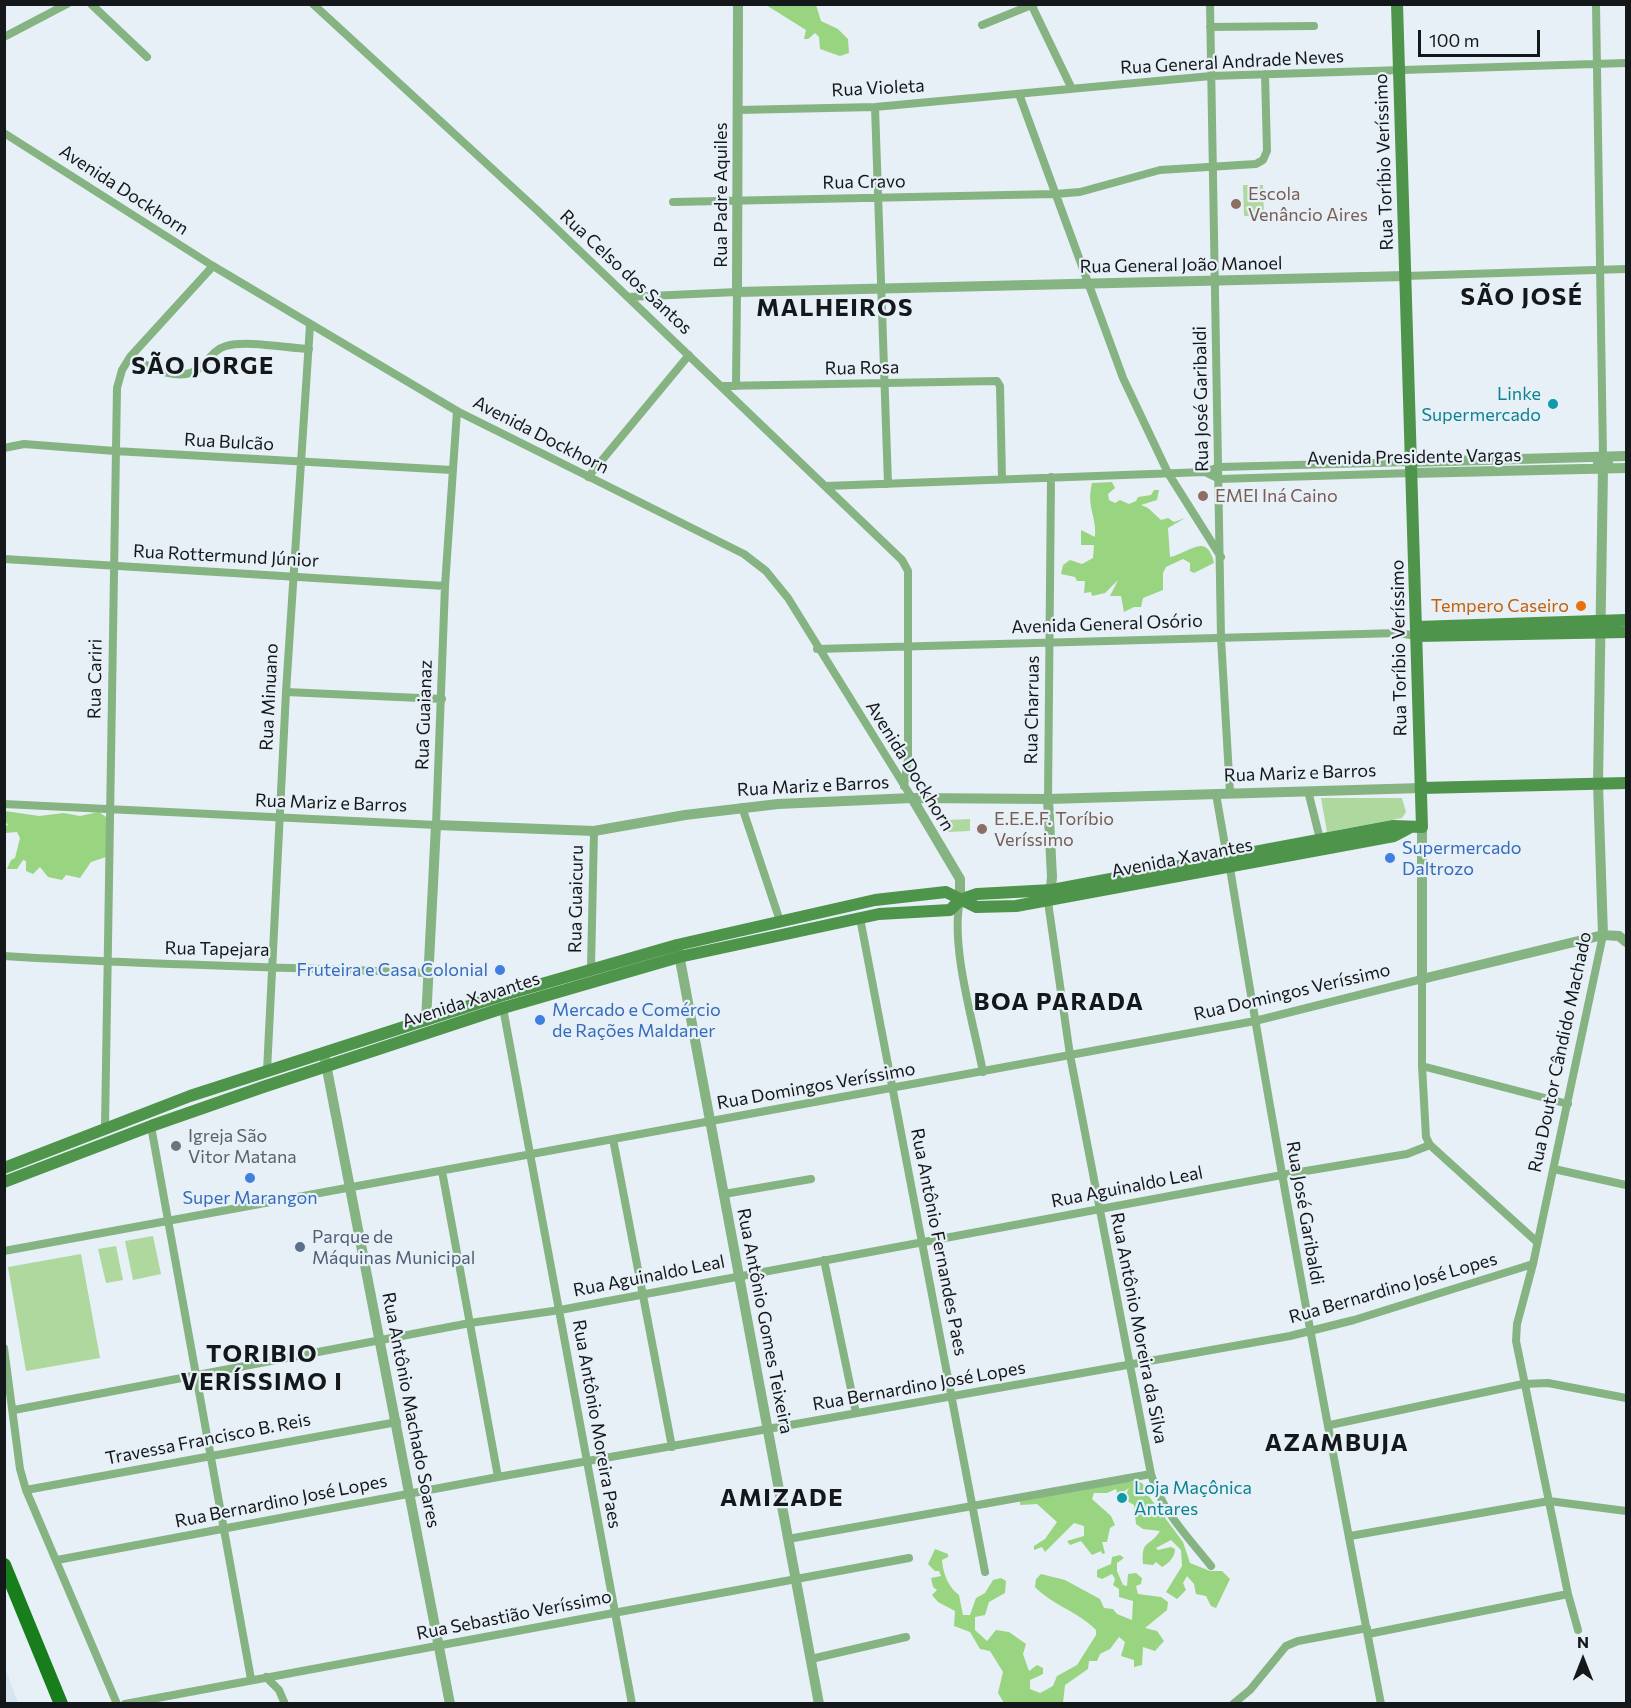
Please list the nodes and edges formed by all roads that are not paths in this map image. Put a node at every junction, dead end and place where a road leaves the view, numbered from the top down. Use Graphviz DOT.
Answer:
graph roads {
  1 [pos="67,4"];
  2 [pos="91,4"];
  3 [pos="313,4"];
  4 [pos="738,4"];
  5 [pos="1210,4"];
  6 [pos="1397,4"];
  7 [pos="1596,4"];
  8 [pos="1032,5"];
  9 [pos="982,25"];
  10 [pos="1314,26"];
  11 [pos="1210,27"];
  12 [pos="4,37"];
  13 [pos="147,57"];
  14 [pos="1626,63"];
  15 [pos="1596,64"];
  16 [pos="1398,70"];
  17 [pos="1265,74"];
  18 [pos="1211,76"];
  19 [pos="1072,89"];
  20 [pos="1019,94"];
  21 [pos="875,107"];
  22 [pos="738,110"];
  23 [pos="4,133"];
  24 [pos="1213,168"];
  25 [pos="1055,194"];
  26 [pos="879,198"];
  27 [pos="739,201"];
  28 [pos="673,202"];
  29 [pos="213,266"];
  30 [pos="1626,269"];
  31 [pos="1602,270"];
  32 [pos="1406,276"];
  33 [pos="1216,281"];
  34 [pos="1087,284"];
  35 [pos="880,288"];
  36 [pos="737,292"];
  37 [pos="628,297"];
  38 [pos="310,325"];
  39 [pos="309,349"];
  40 [pos="689,355"];
  41 [pos="130,357"];
  42 [pos="886,384"];
  43 [pos="722,386"];
  44 [pos="736,386"];
  45 [pos="457,411"];
  46 [pos="4,448"];
  47 [pos="116,451"];
  48 [pos="1626,456"];
  49 [pos="1603,457"];
  50 [pos="302,462"];
  51 [pos="1219,467"];
  52 [pos="1412,467"];
  53 [pos="1626,468"];
  54 [pos="1603,469"];
  55 [pos="452,470"];
  56 [pos="1205,472"];
  57 [pos="1168,473"];
  58 [pos="588,477"];
  59 [pos="1052,477"];
  60 [pos="1002,479"];
  61 [pos="1219,479"];
  62 [pos="888,484"];
  63 [pos="826,486"];
  64 [pos="1221,558"];
  65 [pos="4,559"];
  66 [pos="114,566"];
  67 [pos="293,577"];
  68 [pos="445,586"];
  69 [pos="1626,620"];
  70 [pos="1600,627"];
  71 [pos="1417,632"];
  72 [pos="1626,632"];
  73 [pos="1221,638"];
  74 [pos="1050,645"];
  75 [pos="908,647"];
  76 [pos="817,650"];
  77 [pos="286,692"];
  78 [pos="442,699"];
  79 [pos="1626,783"];
  80 [pos="1598,784"];
  81 [pos="904,786"];
  82 [pos="1422,788"];
  83 [pos="1308,791"];
  84 [pos="1230,793"];
  85 [pos="1216,794"];
  86 [pos="912,798"];
  87 [pos="1048,799"];
  88 [pos="4,804"];
  89 [pos="742,807"];
  90 [pos="109,810"];
  91 [pos="280,819"];
  92 [pos="436,825"];
  93 [pos="1422,826"];
  94 [pos="1409,828"];
  95 [pos="594,831"];
  96 [pos="1320,839"];
  97 [pos="1229,862"];
  98 [pos="956,871"];
  99 [pos="946,892"];
  100 [pos="1050,896"];
  101 [pos="960,900"];
  102 [pos="860,918"];
  103 [pos="780,921"];
  104 [pos="1603,935"];
  105 [pos="1626,942"];
  106 [pos="678,951"];
  107 [pos="4,956"];
  108 [pos="108,963"];
  109 [pos="271,966"];
  110 [pos="591,969"];
  111 [pos="428,974"];
  112 [pos="1422,979"];
  113 [pos="502,1008"];
  114 [pos="426,1021"];
  115 [pos="1255,1021"];
  116 [pos="324,1053"];
  117 [pos="1070,1055"];
  118 [pos="327,1066"];
  119 [pos="1422,1066"];
  120 [pos="267,1071"];
  121 [pos="983,1072"];
  122 [pos="893,1089"];
  123 [pos="1568,1104"];
  124 [pos="709,1122"];
  125 [pos="151,1126"];
  126 [pos="105,1127"];
  127 [pos="613,1139"];
  128 [pos="1430,1145"];
  129 [pos="531,1154"];
  130 [pos="4,1168"];
  131 [pos="1554,1170"];
  132 [pos="442,1171"];
  133 [pos="1282,1175"];
  134 [pos="811,1179"];
  135 [pos="4,1182"];
  136 [pos="1626,1185"];
  137 [pos="352,1188"];
  138 [pos="724,1194"];
  139 [pos="1099,1209"];
  140 [pos="168,1221"];
  141 [pos="921,1242"];
  142 [pos="1537,1242"];
  143 [pos="4,1251"];
  144 [pos="824,1260"];
  145 [pos="1533,1264"];
  146 [pos="739,1275"];
  147 [pos="644,1294"];
  148 [pos="560,1310"];
  149 [pos="470,1323"];
  150 [pos="1309,1332"];
  151 [pos="381,1341"];
  152 [pos="4,1348"];
  153 [pos="1130,1363"];
  154 [pos="196,1376"];
  155 [pos="1524,1384"];
  156 [pos="952,1397"];
  157 [pos="1626,1398"];
  158 [pos="14,1410"];
  159 [pos="856,1413"];
  160 [pos="397,1422"];
  161 [pos="1330,1425"];
  162 [pos="768,1430"];
  163 [pos="672,1447"];
  164 [pos="209,1455"];
  165 [pos="587,1461"];
  166 [pos="1151,1474"];
  167 [pos="498,1477"];
  168 [pos="26,1490"];
  169 [pos="411,1494"];
  170 [pos="1549,1501"];
  171 [pos="974,1506"];
  172 [pos="1626,1511"];
  173 [pos="223,1529"];
  174 [pos="1350,1536"];
  175 [pos="788,1539"];
  176 [pos="909,1558"];
  177 [pos="57,1560"];
  178 [pos="4,1565"];
  179 [pos="1211,1566"];
  180 [pos="985,1572"];
  181 [pos="795,1581"];
  182 [pos="1568,1594"];
  183 [pos="615,1613"];
  184 [pos="1578,1630"];
  185 [pos="1367,1631"];
  186 [pos="906,1637"];
  187 [pos="439,1646"];
  188 [pos="811,1659"];
  189 [pos="266,1677"];
  190 [pos="251,1679"];
  191 [pos="61,1704"];
  192 [pos="117,1704"];
  193 [pos="125,1704"];
  194 [pos="285,1704"];
  195 [pos="450,1704"];
  196 [pos="632,1704"];
  197 [pos="819,1704"];
  198 [pos="1233,1704"];
  199 [pos="1381,1704"];
  1 -- 12 [label="street"];
  2 -- 13 [label="street"];
  3 -- 37 [label="street, Rua Celso dos Santos"];
  4 -- 22 [label="street, Rua Padre Aquiles"];
  5 -- 11 [label="street, Rua José Garibaldi"];
  6 -- 16 [label="main road, Rua Toríbio Veríssimo"];
  7 -- 15 [label="street, Rua Doutor Cândido Machado"];
  8 -- 9 [label="street"];
  8 -- 19 [label="street"];
  10 -- 11 [label="street"];
  11 -- 18 [label="street, Rua José Garibaldi"];
  14 -- 15 [label="street, Rua General Andrade Neves"];
  15 -- 16 [label="street, Rua General Andrade Neves"];
  15 -- 31 [label="street, Rua Doutor Cândido Machado"];
  16 -- 17 [label="street, Rua General Andrade Neves"];
  16 -- 32 [label="main road, Rua Toríbio Veríssimo"];
  17 -- 18 [label="street, Rua General Andrade Neves"];
  17 -- 24 [label="street, Rua Cravo"];
  18 -- 19 [label="street, Rua General Andrade Neves"];
  18 -- 24 [label="street, Rua José Garibaldi"];
  19 -- 20 [label="street, Rua General Andrade Neves"];
  20 -- 21 [label="street, Rua Violeta"];
  20 -- 25 [label="street"];
  21 -- 22 [label="street, Rua Violeta"];
  21 -- 26 [label="street"];
  22 -- 27 [label="street, Rua Padre Aquiles"];
  23 -- 29 [label="street, Avenida Dockhorn"];
  24 -- 25 [label="street, Rua Cravo"];
  24 -- 33 [label="street, Rua José Garibaldi"];
  25 -- 26 [label="street, Rua Cravo"];
  25 -- 34 [label="street"];
  26 -- 27 [label="street, Rua Cravo"];
  26 -- 35 [label="street"];
  27 -- 28 [label="street, Rua Cravo"];
  27 -- 36 [label="street, Rua Padre Aquiles"];
  29 -- 38 [label="street, Avenida Dockhorn"];
  29 -- 41 [label="street, Rua Cariri"];
  30 -- 31 [label="street, Rua General João Manoel"];
  31 -- 32 [label="street, Rua General João Manoel"];
  31 -- 49 [label="street, Rua Doutor Cândido Machado"];
  32 -- 33 [label="street, Rua General João Manoel"];
  32 -- 52 [label="main road, Rua Toríbio Veríssimo"];
  33 -- 34 [label="street, Rua General João Manoel"];
  33 -- 51 [label="street, Rua José Garibaldi"];
  34 -- 35 [label="street, Rua General João Manoel"];
  34 -- 57 [label="street"];
  35 -- 36 [label="street, Rua General João Manoel"];
  35 -- 42 [label="street"];
  36 -- 37 [label="street"];
  36 -- 44 [label="street, Rua Padre Aquiles"];
  37 -- 40 [label="street, Rua Celso dos Santos"];
  38 -- 39 [label="street, Rua Minuano"];
  38 -- 45 [label="street, Avenida Dockhorn"];
  39 -- 41 [label="street"];
  39 -- 50 [label="street, Rua Minuano"];
  40 -- 43 [label="street, Rua Celso dos Santos"];
  40 -- 58 [label="street"];
  41 -- 47 [label="street, Rua Cariri"];
  42 -- 44 [label="street, Rua Rosa"];
  42 -- 60 [label="street, Rua Rosa"];
  42 -- 62 [label="street"];
  43 -- 44 [label="street, Rua Rosa"];
  43 -- 63 [label="street, Rua Celso dos Santos"];
  45 -- 55 [label="street, Rua Guaianaz"];
  45 -- 58 [label="street, Avenida Dockhorn"];
  46 -- 47 [label="street, Rua Bulcão"];
  47 -- 50 [label="street, Rua Bulcão"];
  47 -- 66 [label="street, Rua Cariri"];
  48 -- 49 [label="street, Avenida Presidente Vargas"];
  49 -- 52 [label="street, Avenida Presidente Vargas"];
  49 -- 54 [label="street, Rua Doutor Cândido Machado"];
  50 -- 55 [label="street, Rua Bulcão"];
  50 -- 67 [label="street, Rua Minuano"];
  51 -- 52 [label="street, Avenida Presidente Vargas"];
  51 -- 56 [label="street, Avenida Presidente Vargas"];
  51 -- 61 [label="street, Rua José Garibaldi"];
  52 -- 54 [label="street, Avenida Presidente Vargas"];
  52 -- 61 [label="street, Avenida Presidente Vargas"];
  52 -- 71 [label="main road, Rua Toríbio Veríssimo"];
  53 -- 54 [label="street, Avenida Presidente Vargas"];
  54 -- 70 [label="street, Rua Doutor Cândido Machado"];
  55 -- 68 [label="street, Rua Guaianaz"];
  56 -- 57 [label="street, Avenida Presidente Vargas"];
  56 -- 61 [label="street, Avenida Presidente Vargas"];
  57 -- 59 [label="street, Avenida Presidente Vargas"];
  57 -- 64 [label="street"];
  58 -- 76 [label="street, Avenida Dockhorn"];
  59 -- 60 [label="street, Avenida Presidente Vargas"];
  59 -- 74 [label="street, Rua Charruas"];
  60 -- 62 [label="street, Avenida Presidente Vargas"];
  61 -- 64 [label="street, Rua José Garibaldi"];
  62 -- 63 [label="street, Avenida Presidente Vargas"];
  63 -- 75 [label="street, Rua Celso dos Santos"];
  64 -- 73 [label="street, Rua José Garibaldi"];
  65 -- 66 [label="street, Rua Rottermund Júnior"];
  66 -- 67 [label="street, Rua Rottermund Júnior"];
  66 -- 90 [label="street, Rua Cariri"];
  67 -- 68 [label="street, Rua Rottermund Júnior"];
  67 -- 77 [label="street, Rua Minuano"];
  68 -- 78 [label="street, Rua Guaianaz"];
  69 -- 70 [label="main road, Avenida General Osório"];
  70 -- 71 [label="main road, Avenida General Osório"];
  70 -- 72 [label="main road, Avenida General Osório"];
  70 -- 80 [label="street, Rua Doutor Cândido Machado"];
  71 -- 73 [label="street, Avenida General Osório"];
  71 -- 82 [label="main road, Rua Toríbio Veríssimo"];
  73 -- 74 [label="street, Avenida General Osório"];
  73 -- 84 [label="street, Rua José Garibaldi"];
  74 -- 75 [label="street, Avenida General Osório"];
  74 -- 87 [label="street, Rua Charruas"];
  75 -- 76 [label="street, Avenida General Osório"];
  75 -- 81 [label="street"];
  76 -- 81 [label="street, Avenida Dockhorn"];
  77 -- 78 [label="street"];
  77 -- 91 [label="street, Rua Minuano"];
  78 -- 92 [label="street, Rua Guaianaz"];
  79 -- 80 [label="main road, Rua Mariz e Barros"];
  80 -- 82 [label="main road, Rua Mariz e Barros"];
  80 -- 104 [label="street, Rua Doutor Cândido Machado"];
  81 -- 86 [label="street, Avenida Dockhorn"];
  82 -- 83 [label="street, Rua Mariz e Barros"];
  82 -- 93 [label="main road, Rua Toríbio Veríssimo"];
  83 -- 84 [label="street, Rua Mariz e Barros"];
  83 -- 96 [label="street"];
  84 -- 85 [label="street, Rua Mariz e Barros"];
  85 -- 87 [label="street, Rua Mariz e Barros"];
  85 -- 97 [label="street, Rua José Garibaldi"];
  86 -- 87 [label="street, Rua Mariz e Barros"];
  86 -- 89 [label="street, Rua Mariz e Barros"];
  86 -- 98 [label="street, Avenida Dockhorn"];
  87 -- 100 [label="street"];
  88 -- 90 [label="street, Rua Mariz e Barros"];
  89 -- 95 [label="street, Rua Mariz e Barros"];
  89 -- 103 [label="street"];
  90 -- 91 [label="street, Rua Mariz e Barros"];
  90 -- 108 [label="street, Rua Cariri"];
  91 -- 92 [label="street, Rua Mariz e Barros"];
  91 -- 109 [label="street, Rua Minuano"];
  92 -- 95 [label="street, Rua Mariz e Barros"];
  92 -- 111 [label="street, Rua Guaianaz"];
  93 -- 94 [label="main road, Avenida Xavantes"];
  93 -- 112 [label="street, Rua Toríbio Veríssimo"];
  94 -- 96 [label="main road, Avenida Xavantes"];
  94 -- 97 [label="main road, Avenida Xavantes"];
  95 -- 110 [label="street, Rua Guaicuru"];
  96 -- 97 [label="main road, Avenida Xavantes"];
  97 -- 100 [label="main road, Avenida Xavantes"];
  97 -- 115 [label="street, Rua José Garibaldi"];
  98 -- 99 [label="street"];
  98 -- 101 [label="street, Avenida Dockhorn"];
  99 -- 101 [label="main road"];
  99 -- 103 [label="main road, Avenida Xavantes"];
  100 -- 101 [label="main road, Avenida Xavantes"];
  100 -- 117 [label="street, Rua Antônio Moreira da Silva"];
  101 -- 102 [label="main road, Avenida Xavantes"];
  101 -- 121 [label="street"];
  102 -- 106 [label="main road, Avenida Xavantes"];
  102 -- 122 [label="street, Rua Antônio Fernandes Paes"];
  103 -- 106 [label="main road, Avenida Xavantes"];
  104 -- 105 [label="street"];
  104 -- 112 [label="street, Rua Domingos Veríssimo"];
  104 -- 123 [label="street, Rua Doutor Cândido Machado"];
  106 -- 110 [label="main road, Avenida Xavantes"];
  106 -- 113 [label="main road, Avenida Xavantes"];
  106 -- 124 [label="street, Rua Antônio Gomes Teixeira"];
  107 -- 108 [label="street, Rua Tapejara"];
  108 -- 109 [label="street, Rua Tapejara"];
  108 -- 126 [label="street, Rua Cariri"];
  109 -- 111 [label="street, Rua Tapejara"];
  109 -- 120 [label="street, Rua Minuano"];
  110 -- 114 [label="main road, Avenida Xavantes"];
  111 -- 114 [label="street, Rua Guaianaz"];
  112 -- 115 [label="street, Rua Domingos Veríssimo"];
  112 -- 119 [label="street, Rua Toríbio Veríssimo"];
  113 -- 118 [label="main road, Avenida Xavantes"];
  113 -- 129 [label="street, Rua Antônio Moreira Paes"];
  114 -- 116 [label="main road, Avenida Xavantes"];
  115 -- 117 [label="street, Rua Domingos Veríssimo"];
  115 -- 133 [label="street, Rua José Garibaldi"];
  116 -- 118 [label="street, Rua Antônio Machado Soares"];
  116 -- 120 [label="main road, Avenida Xavantes"];
  117 -- 121 [label="street, Rua Domingos Veríssimo"];
  117 -- 139 [label="street, Rua Antônio Moreira da Silva"];
  118 -- 125 [label="main road, Avenida Xavantes"];
  118 -- 137 [label="street, Rua Antônio Machado Soares"];
  119 -- 123 [label="street"];
  119 -- 128 [label="street, Rua Toríbio Veríssimo"];
  120 -- 126 [label="main road, Avenida Xavantes"];
  121 -- 122 [label="street, Rua Domingos Veríssimo"];
  122 -- 124 [label="street, Rua Domingos Veríssimo"];
  122 -- 141 [label="street, Rua Antônio Fernandes Paes"];
  123 -- 131 [label="street, Rua Doutor Cândido Machado"];
  124 -- 127 [label="street, Rua Domingos Veríssimo"];
  124 -- 138 [label="street, Rua Antônio Gomes Teixeira"];
  125 -- 135 [label="main road, Avenida Xavantes"];
  125 -- 140 [label="street"];
  126 -- 130 [label="main road, Avenida Xavantes"];
  127 -- 129 [label="street, Rua Domingos Veríssimo"];
  127 -- 147 [label="street"];
  128 -- 133 [label="street, Rua Aguinaldo Leal"];
  128 -- 142 [label="street"];
  129 -- 132 [label="street, Rua Domingos Veríssimo"];
  129 -- 148 [label="street, Rua Antônio Moreira Paes"];
  131 -- 136 [label="street"];
  131 -- 142 [label="street, Rua Doutor Cândido Machado"];
  132 -- 137 [label="street, Rua Domingos Veríssimo"];
  132 -- 149 [label="street"];
  133 -- 139 [label="street, Rua Aguinaldo Leal"];
  133 -- 150 [label="street, Rua José Garibaldi"];
  134 -- 138 [label="street"];
  137 -- 140 [label="street, Rua Domingos Veríssimo"];
  137 -- 151 [label="street, Rua Antônio Machado Soares"];
  138 -- 146 [label="street, Rua Antônio Gomes Teixeira"];
  139 -- 141 [label="street, Rua Aguinaldo Leal"];
  139 -- 153 [label="street, Rua Antônio Moreira da Silva"];
  140 -- 143 [label="street, Rua Domingos Veríssimo"];
  140 -- 154 [label="street"];
  141 -- 144 [label="street, Rua Aguinaldo Leal"];
  141 -- 156 [label="street, Rua Antônio Fernandes Paes"];
  142 -- 145 [label="street, Rua Doutor Cândido Machado"];
  144 -- 146 [label="street, Rua Aguinaldo Leal"];
  144 -- 159 [label="street"];
  145 -- 150 [label="street, Rua Bernardino José Lopes"];
  145 -- 155 [label="street, Rua Doutor Cândido Machado"];
  146 -- 147 [label="street, Rua Aguinaldo Leal"];
  146 -- 162 [label="street, Rua Antônio Gomes Teixeira"];
  147 -- 148 [label="street, Rua Aguinaldo Leal"];
  147 -- 163 [label="street"];
  148 -- 149 [label="street, Rua Aguinaldo Leal"];
  148 -- 165 [label="street, Rua Antônio Moreira Paes"];
  149 -- 151 [label="street, Rua Aguinaldo Leal"];
  149 -- 167 [label="street"];
  150 -- 153 [label="street, Rua Bernardino José Lopes"];
  150 -- 161 [label="street, Rua José Garibaldi"];
  151 -- 154 [label="street, Rua Aguinaldo Leal"];
  151 -- 160 [label="street, Rua Antônio Machado Soares"];
  152 -- 158 [label="street"];
  153 -- 156 [label="street, Rua Bernardino José Lopes"];
  153 -- 166 [label="street, Rua Antônio Moreira da Silva"];
  154 -- 158 [label="street, Rua Aguinaldo Leal"];
  154 -- 164 [label="street"];
  155 -- 157 [label="street"];
  155 -- 161 [label="street"];
  155 -- 170 [label="street, Rua Doutor Cândido Machado"];
  156 -- 159 [label="street, Rua Bernardino José Lopes"];
  156 -- 171 [label="street, Rua Antônio Fernandes Paes"];
  158 -- 168 [label="street"];
  159 -- 162 [label="street, Rua Bernardino José Lopes"];
  160 -- 164 [label="street, Travessa Francisco B. Reis"];
  160 -- 169 [label="street, Rua Antônio Machado Soares"];
  161 -- 174 [label="street, Rua José Garibaldi"];
  162 -- 163 [label="street, Rua Bernardino José Lopes"];
  162 -- 175 [label="street, Rua Antônio Gomes Teixeira"];
  163 -- 165 [label="street, Rua Bernardino José Lopes"];
  164 -- 168 [label="street, Travessa Francisco B. Reis"];
  164 -- 173 [label="street"];
  165 -- 167 [label="street, Rua Bernardino José Lopes"];
  165 -- 183 [label="street, Rua Antônio Moreira Paes"];
  166 -- 171 [label="street"];
  166 -- 179 [label="street, Rua Antônio Moreira da Silva"];
  167 -- 169 [label="street, Rua Bernardino José Lopes"];
  168 -- 177 [label="street"];
  169 -- 173 [label="street, Rua Bernardino José Lopes"];
  169 -- 187 [label="street, Rua Antônio Machado Soares"];
  170 -- 172 [label="street"];
  170 -- 174 [label="street"];
  170 -- 182 [label="street, Rua Doutor Cândido Machado"];
  171 -- 175 [label="street"];
  171 -- 180 [label="street, Rua Antônio Fernandes Paes"];
  173 -- 177 [label="street, Rua Bernardino José Lopes"];
  173 -- 190 [label="street"];
  174 -- 185 [label="street, Rua José Garibaldi"];
  175 -- 181 [label="street, Rua Antônio Gomes Teixeira"];
  176 -- 181 [label="street, Rua Sebastião Veríssimo"];
  177 -- 192 [label="street"];
  178 -- 191 [label="main road"];
  181 -- 183 [label="street, Rua Sebastião Veríssimo"];
  181 -- 188 [label="street, Rua Antônio Gomes Teixeira"];
  182 -- 184 [label="street, Rua Doutor Cândido Machado"];
  182 -- 185 [label="street"];
  183 -- 187 [label="street, Rua Sebastião Veríssimo"];
  183 -- 196 [label="street, Rua Antônio Moreira Paes"];
  185 -- 198 [label="street"];
  185 -- 199 [label="street, Rua José Garibaldi"];
  186 -- 188 [label="street"];
  187 -- 189 [label="street, Rua Sebastião Veríssimo"];
  187 -- 195 [label="street, Rua Antônio Machado Soares"];
  188 -- 197 [label="street, Rua Antônio Gomes Teixeira"];
  189 -- 190 [label="street, Rua Sebastião Veríssimo"];
  189 -- 194 [label="street"];
  190 -- 193 [label="street, Rua Sebastião Veríssimo"];
}
